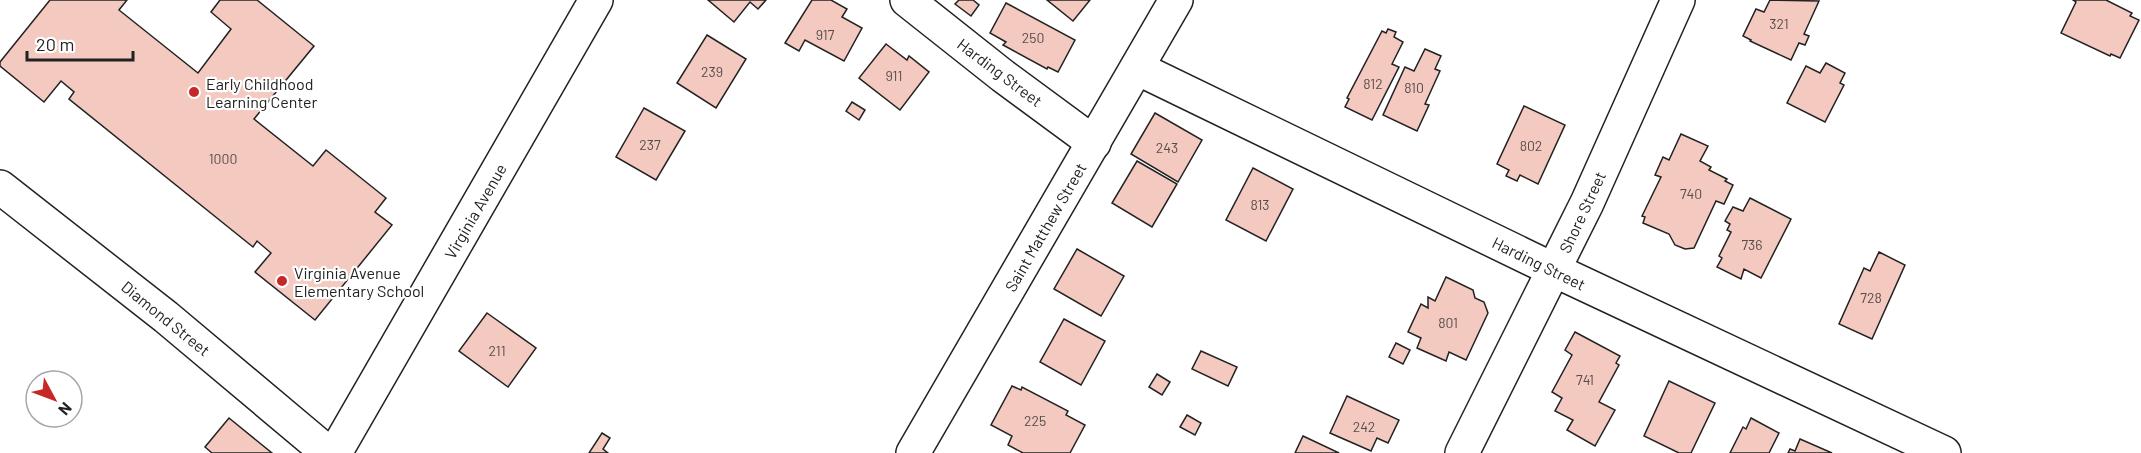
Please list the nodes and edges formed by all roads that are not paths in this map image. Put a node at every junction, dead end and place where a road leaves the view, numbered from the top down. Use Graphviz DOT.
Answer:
graph roads {
  1 [pos="596,0"];
  2 [pos="907,0"];
  3 [pos="1176,0"];
  4 [pos="1678,0"];
  5 [pos="1137,68"];
  6 [pos="1094,143"];
  7 [pos="0,187"];
  8 [pos="1554,270"];
  9 [pos="328,453"];
  10 [pos="335,453"];
  11 [pos="913,453"];
  12 [pos="1462,453"];
  13 [pos="1944,453"];
  1 -- 10 [label="street, Virginia Avenue"];
  2 -- 6 [label="street, Harding Street"];
  3 -- 5 [label="street, Saint Matthew Street"];
  4 -- 8 [label="street, Shore Street"];
  5 -- 6 [label="street, Saint Matthew Street"];
  5 -- 8 [label="street, Harding Street"];
  6 -- 11 [label="street, Saint Matthew Street"];
  7 -- 9 [label="street, Diamond Street"];
  8 -- 12 [label="street, Shore Street"];
  8 -- 13 [label="street, Harding Street"];
}
